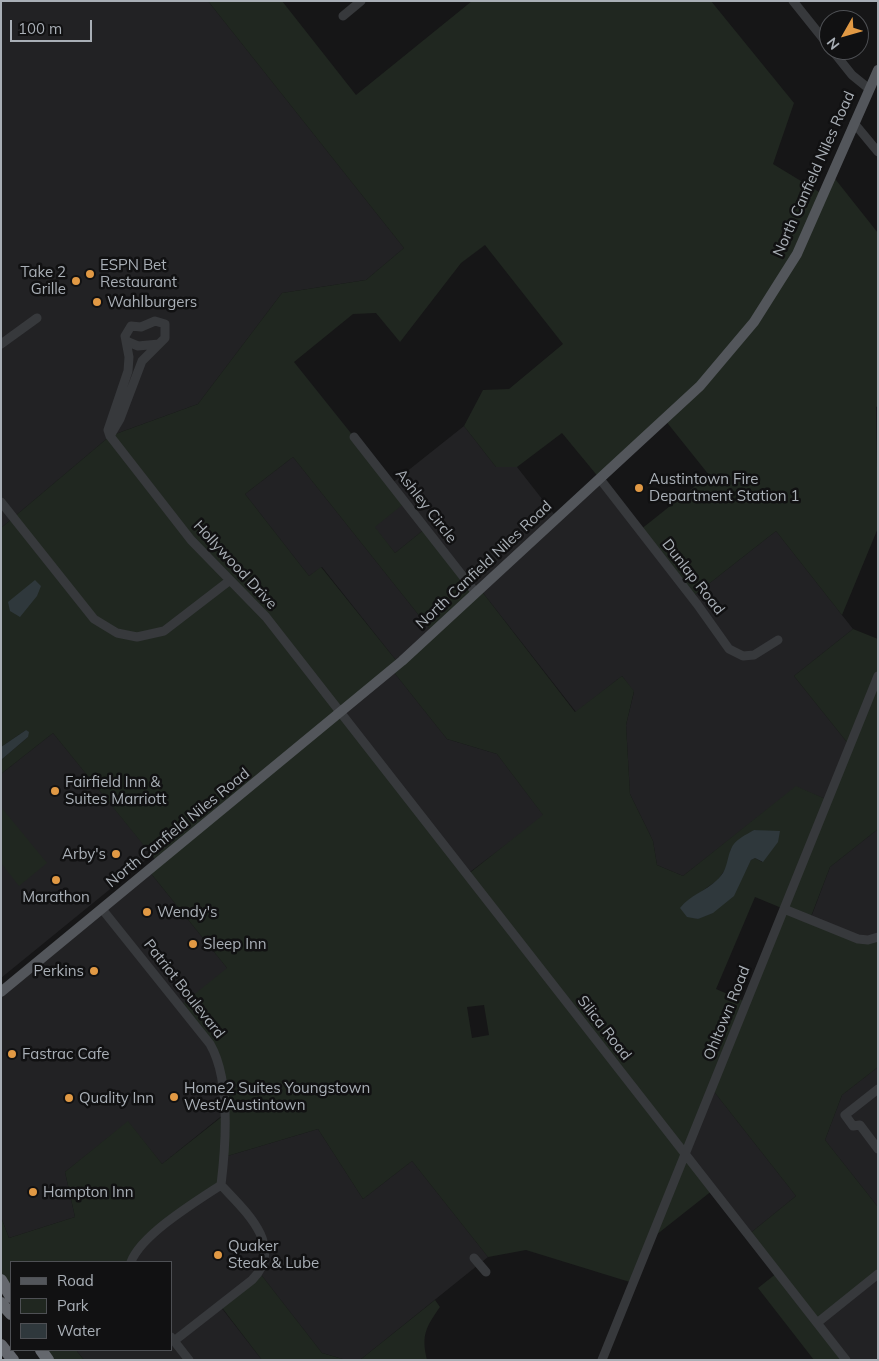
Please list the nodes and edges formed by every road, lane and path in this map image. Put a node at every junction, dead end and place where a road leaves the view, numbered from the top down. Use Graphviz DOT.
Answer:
graph roads {
  1 [pos="361,1"];
  2 [pos="793,1"];
  3 [pos="343,16"];
  4 [pos="819,34"];
  5 [pos="840,60"];
  6 [pos="878,70"];
  7 [pos="868,88"];
  8 [pos="854,123"];
  9 [pos="878,152"];
  10 [pos="37,318"];
  11 [pos="126,341"];
  12 [pos="1,344"];
  13 [pos="161,344"];
  14 [pos="110,436"];
  15 [pos="354,437"];
  16 [pos="600,479"];
  17 [pos="1,502"];
  18 [pos="229,581"];
  19 [pos="476,593"];
  20 [pos="778,640"];
  21 [pos="878,676"];
  22 [pos="341,713"];
  23 [pos="102,909"];
  24 [pos="784,909"];
  25 [pos="878,937"];
  26 [pos="1,992"];
  27 [pos="878,1089"];
  28 [pos="878,1149"];
  29 [pos="685,1155"];
  30 [pos="221,1185"];
  31 [pos="474,1258"];
  32 [pos="131,1261"];
  33 [pos="486,1272"];
  34 [pos="878,1274"];
  35 [pos="1,1280"];
  36 [pos="10,1296"];
  37 [pos="1,1303"];
  38 [pos="10,1313"];
  39 [pos="817,1323"];
  40 [pos="173,1339"];
  41 [pos="1,1345"];
  42 [pos="13,1360"];
  43 [pos="189,1360"];
  44 [pos="602,1360"];
  45 [pos="846,1360"];
  1 -- 3 [label="street"];
  2 -- 4 [label="street"];
  5 -- 7 [label="street"];
  6 -- 7 [label="main road, North Canfield Niles Road"];
  7 -- 8 [label="main road, North Canfield Niles Road"];
  8 -- 9 [label="street"];
  8 -- 16 [label="main road, North Canfield Niles Road"];
  10 -- 12 [label="street"];
  11 -- 13 [label="street"];
  11 -- 13 [label="street"];
  11 -- 14 [label="street"];
  13 -- 14 [label="street"];
  14 -- 18 [label="street, Hollywood Drive"];
  15 -- 19 [label="street, Ashley Circle"];
  16 -- 19 [label="main road, North Canfield Niles Road"];
  16 -- 20 [label="street, Dunlap Road"];
  17 -- 18 [label="street"];
  18 -- 22 [label="street, Hollywood Drive"];
  19 -- 22 [label="main road, North Canfield Niles Road"];
  21 -- 24 [label="street, Ohltown Road"];
  22 -- 23 [label="main road, North Canfield Niles Road"];
  22 -- 29 [label="street, Silica Road"];
  23 -- 26 [label="main road, North Canfield Niles Road"];
  23 -- 30 [label="street, Patriot Boulevard"];
  24 -- 25 [label="street"];
  24 -- 29 [label="street, Ohltown Road"];
  27 -- 28 [label="street"];
  29 -- 39 [label="street, Silica Road"];
  29 -- 44 [label="street, Ohltown Road"];
  30 -- 32 [label="street"];
  30 -- 40 [label="street"];
  31 -- 33 [label="street"];
  34 -- 39 [label="street"];
  35 -- 36 [label="highway"];
  37 -- 38 [label="highway"];
  39 -- 45 [label="street, Silica Road"];
  40 -- 43 [label="street"];
  41 -- 42 [label="highway"];
}
